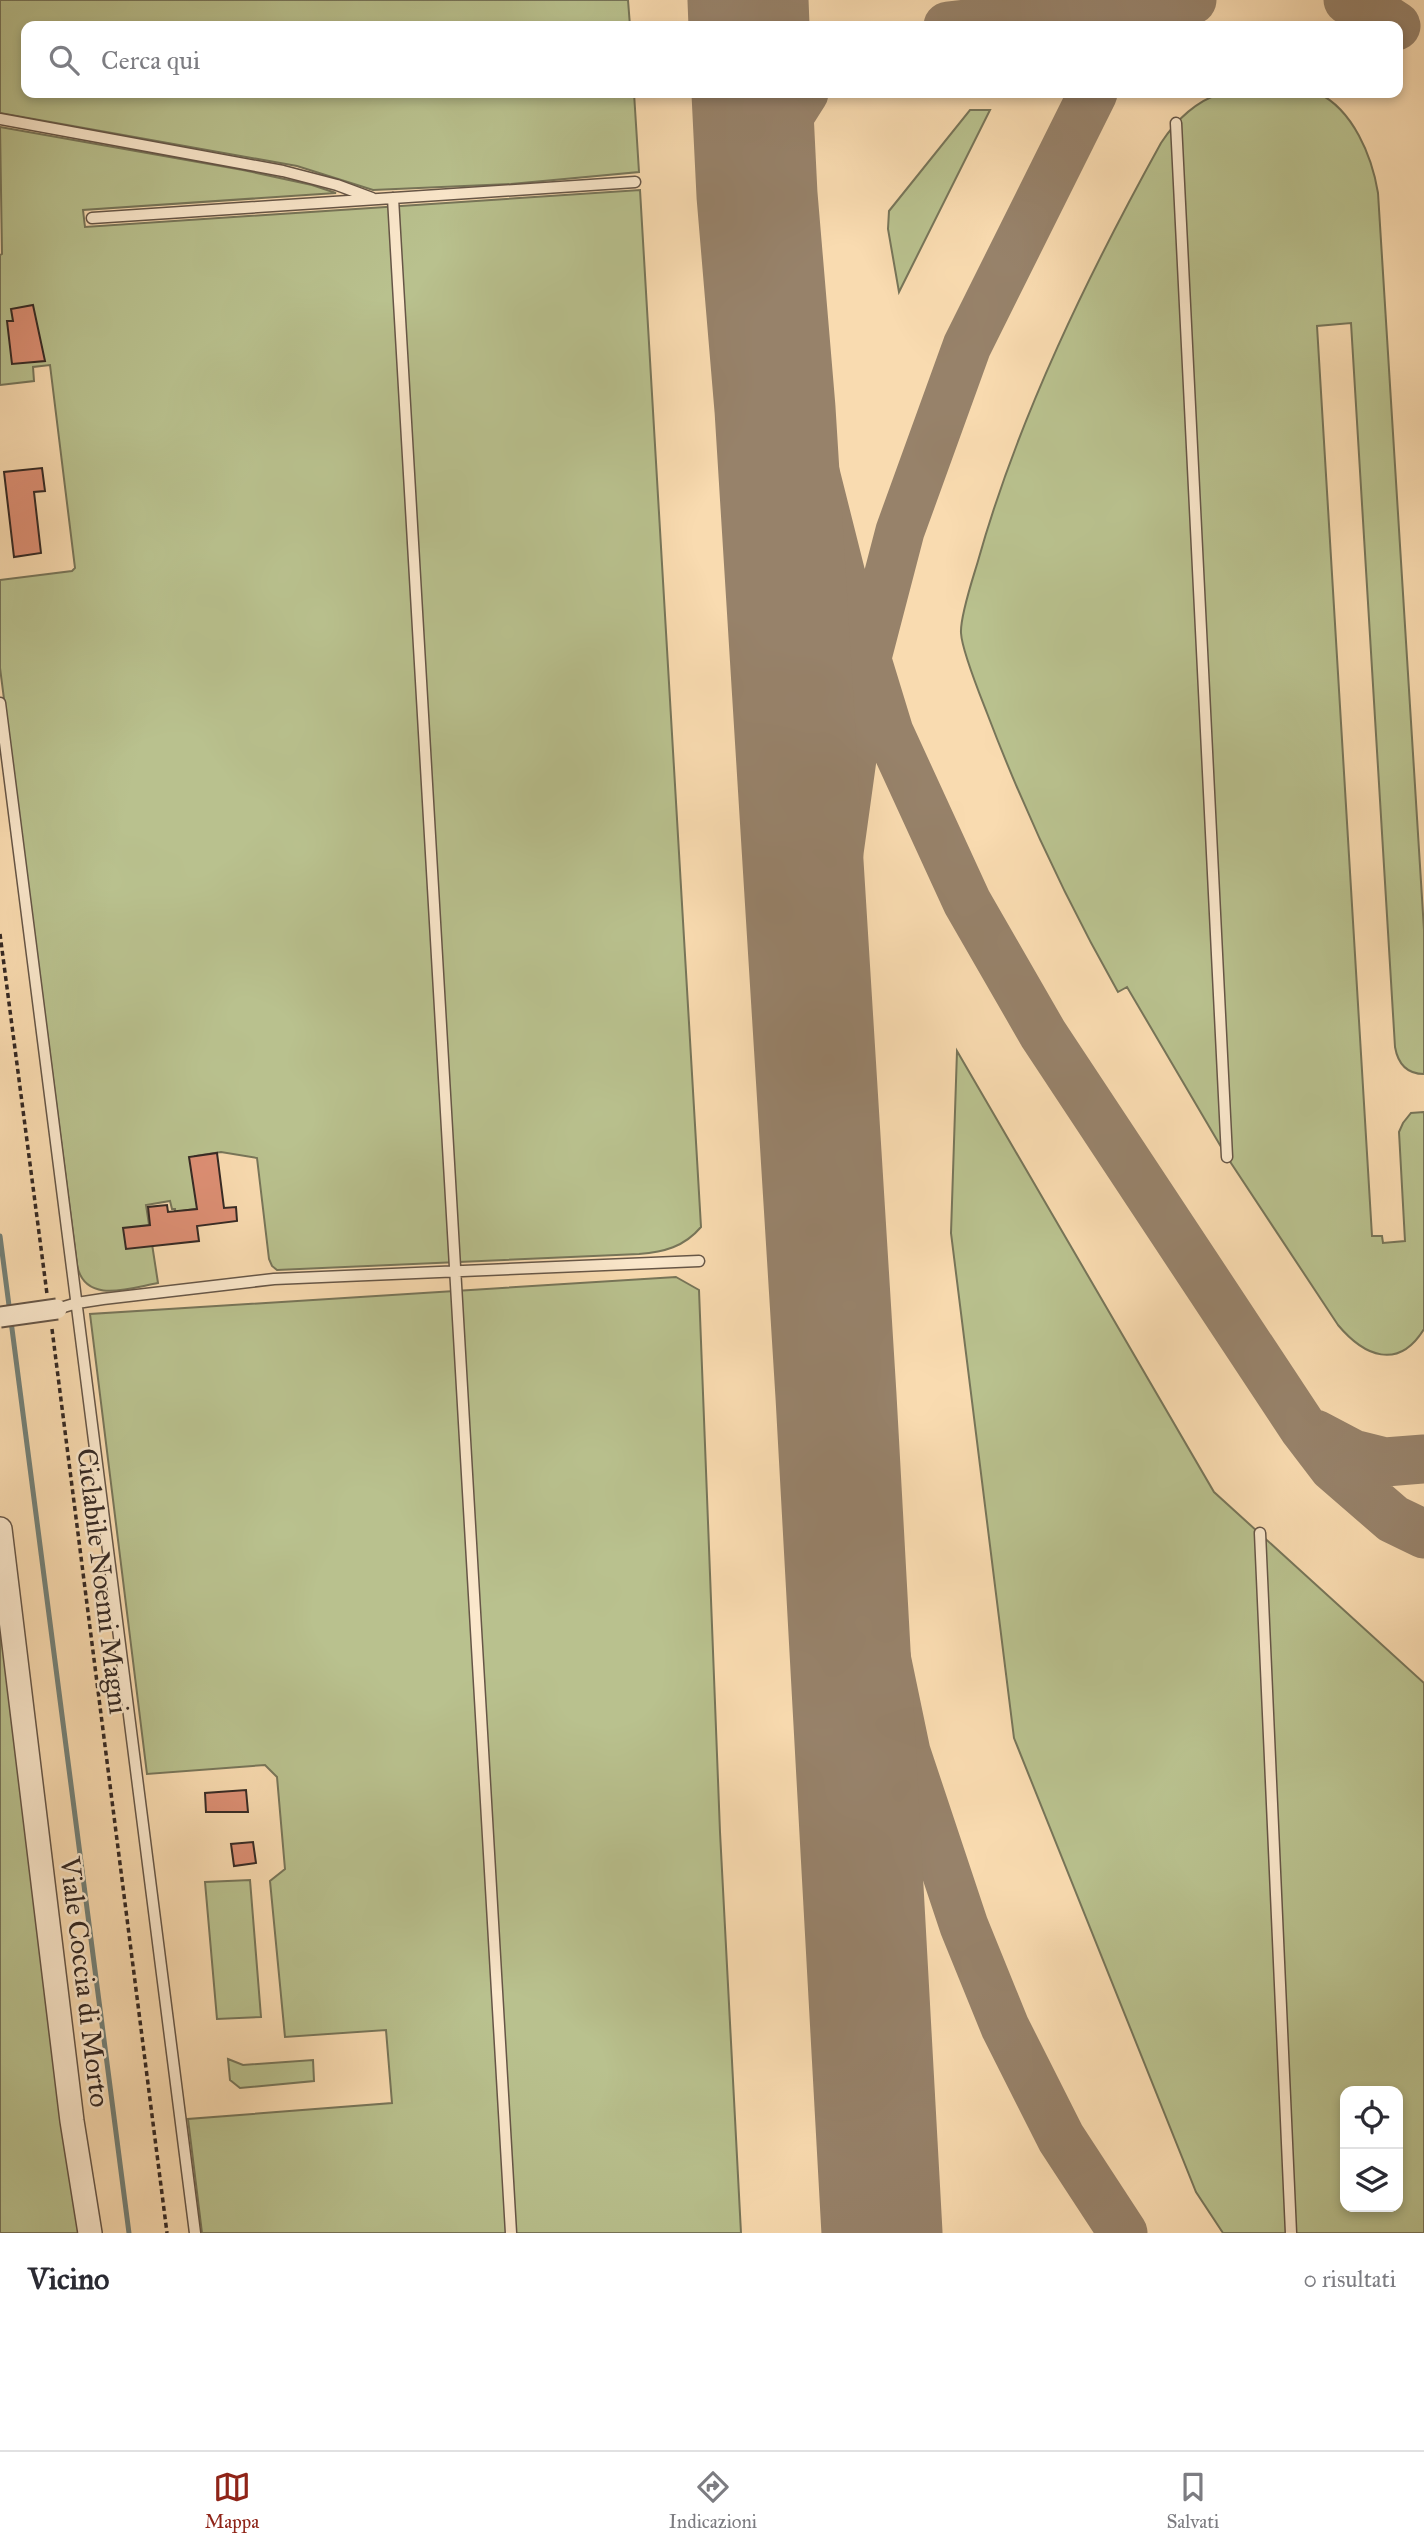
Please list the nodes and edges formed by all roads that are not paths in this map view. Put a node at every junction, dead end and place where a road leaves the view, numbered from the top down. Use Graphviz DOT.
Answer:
graph roads {
  1 [pos="0,119"];
  2 [pos="1176,123"];
  3 [pos="635,182"];
  4 [pos="393,198"];
  5 [pos="375,199"];
  6 [pos="92,218"];
  7 [pos="0,703"];
  8 [pos="1227,1157"];
  9 [pos="699,1261"];
  10 [pos="77,1303"];
  11 [pos="52,1313"];
  12 [pos="0,1317"];
  13 [pos="0,1530"];
  14 [pos="1260,1533"];
  15 [pos="90,2233"];
  16 [pos="195,2233"];
  17 [pos="512,2233"];
  18 [pos="1291,2233"];
  1 -- 5 [label="lane"];
  2 -- 8 [label="lane"];
  3 -- 4 [label="lane"];
  4 -- 5 [label="lane"];
  4 -- 17 [label="lane"];
  5 -- 6 [label="lane"];
  7 -- 10 [label="lane"];
  9 -- 10 [label="lane"];
  10 -- 11 [label="lane"];
  10 -- 16 [label="lane"];
  11 -- 12 [label="street, bridge"];
  13 -- 15 [label="street, Viale Coccia di Morto"];
  14 -- 18 [label="lane"];
}
